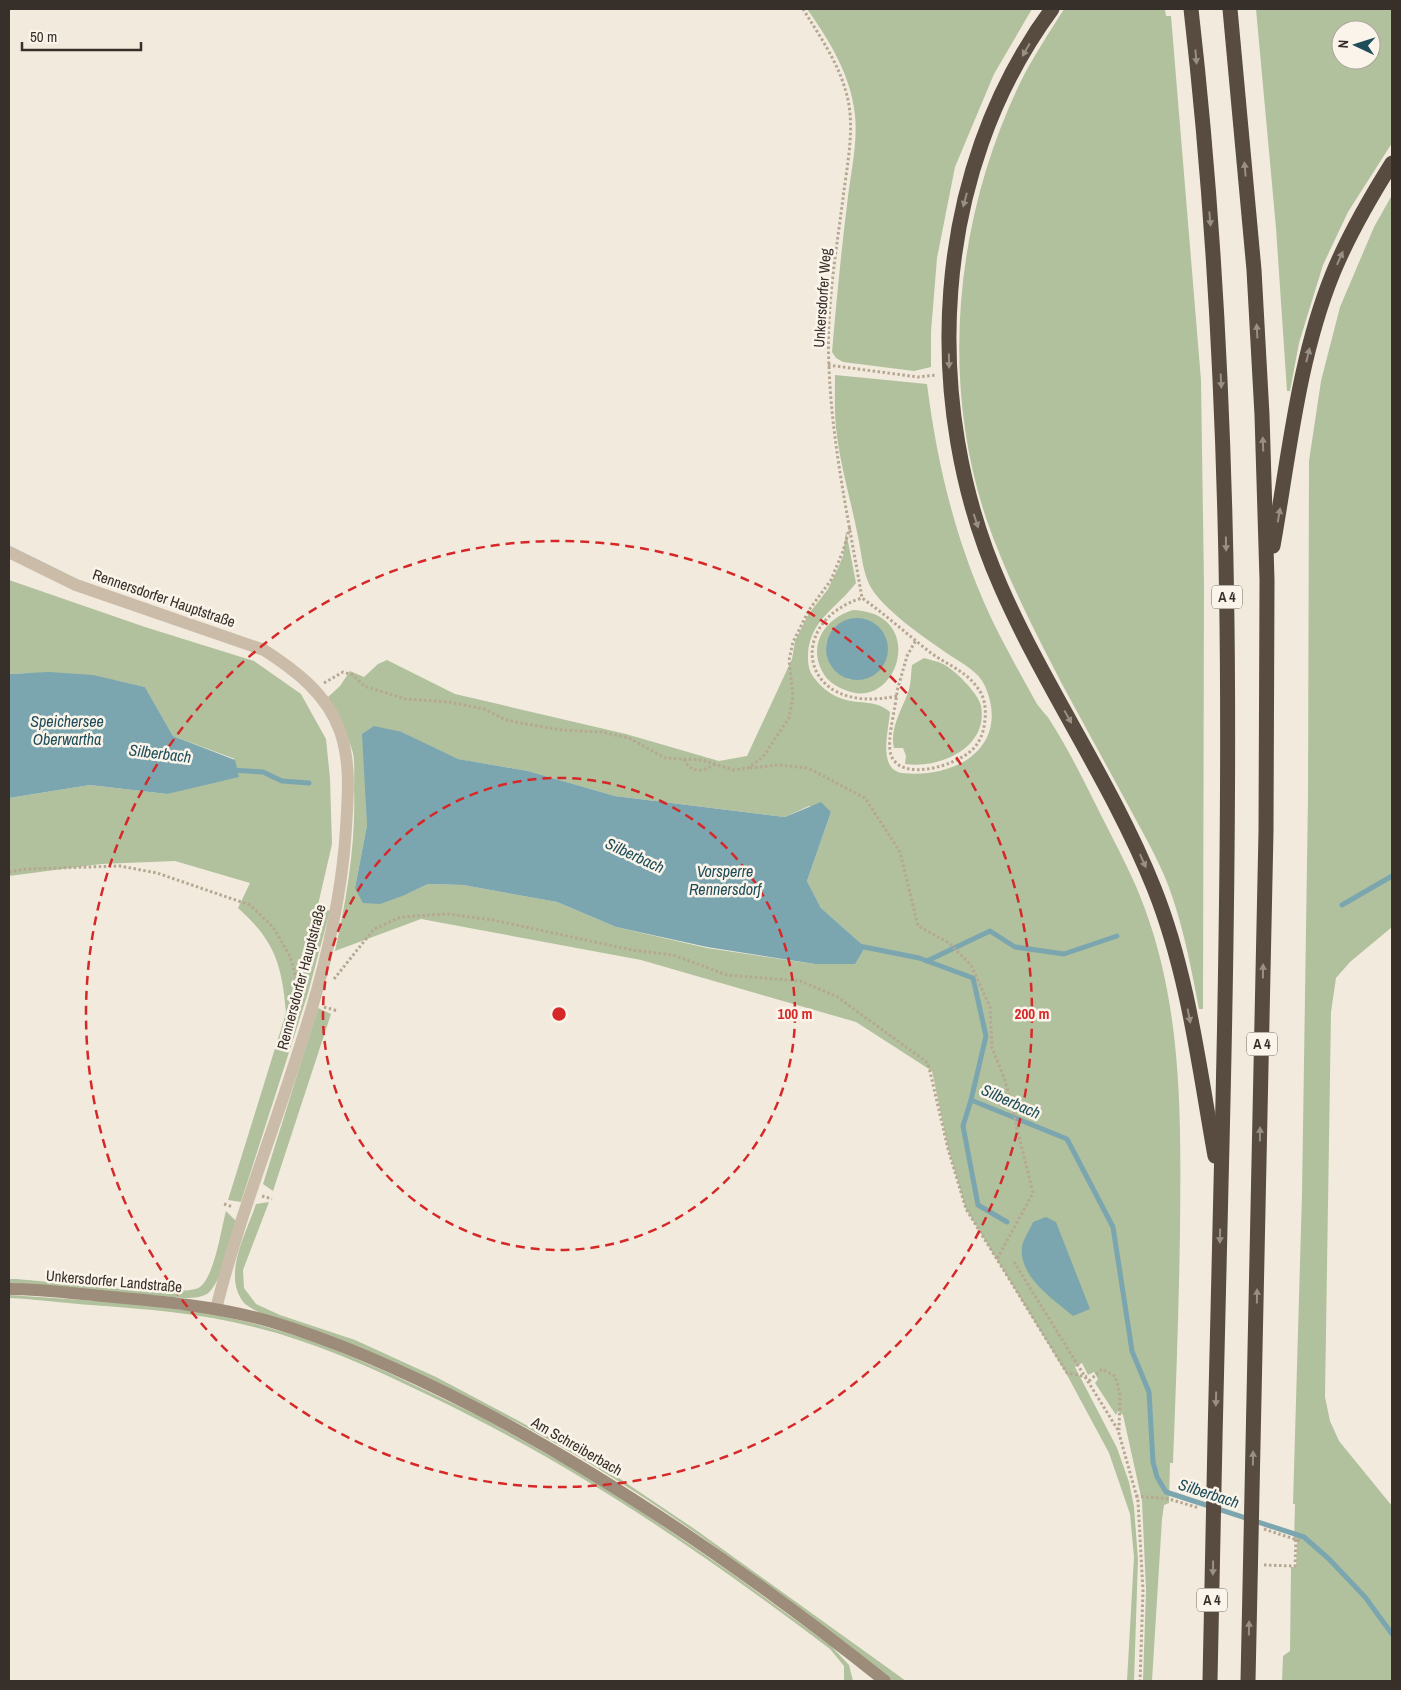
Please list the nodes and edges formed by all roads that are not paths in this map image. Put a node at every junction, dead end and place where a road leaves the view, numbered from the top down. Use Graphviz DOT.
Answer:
graph roads {
  1 [pos="1052,9"];
  2 [pos="1191,9"];
  3 [pos="1230,9"];
  4 [pos="1392,163"];
  5 [pos="9,552"];
  6 [pos="1267,580"];
  7 [pos="1220,1187"];
  8 [pos="9,1289"];
  9 [pos="216,1309"];
  10 [pos="879,1680"];
  11 [pos="1210,1681"];
  12 [pos="1248,1681"];
  1 -- 7 [label="highway, one-way"];
  2 -- 7 [label="highway, A 4, one-way"];
  6 -- 3 [label="highway, A 4, one-way"];
  6 -- 4 [label="highway, one-way"];
  5 -- 9 [label="street, Rennersdorfer Hauptstraße"];
  12 -- 6 [label="highway, A 4, one-way"];
  7 -- 11 [label="highway, A 4, one-way"];
  8 -- 9 [label="street, Unkersdorfer Landstraße"];
  9 -- 10 [label="street, Am Schreiberbach"];
}
